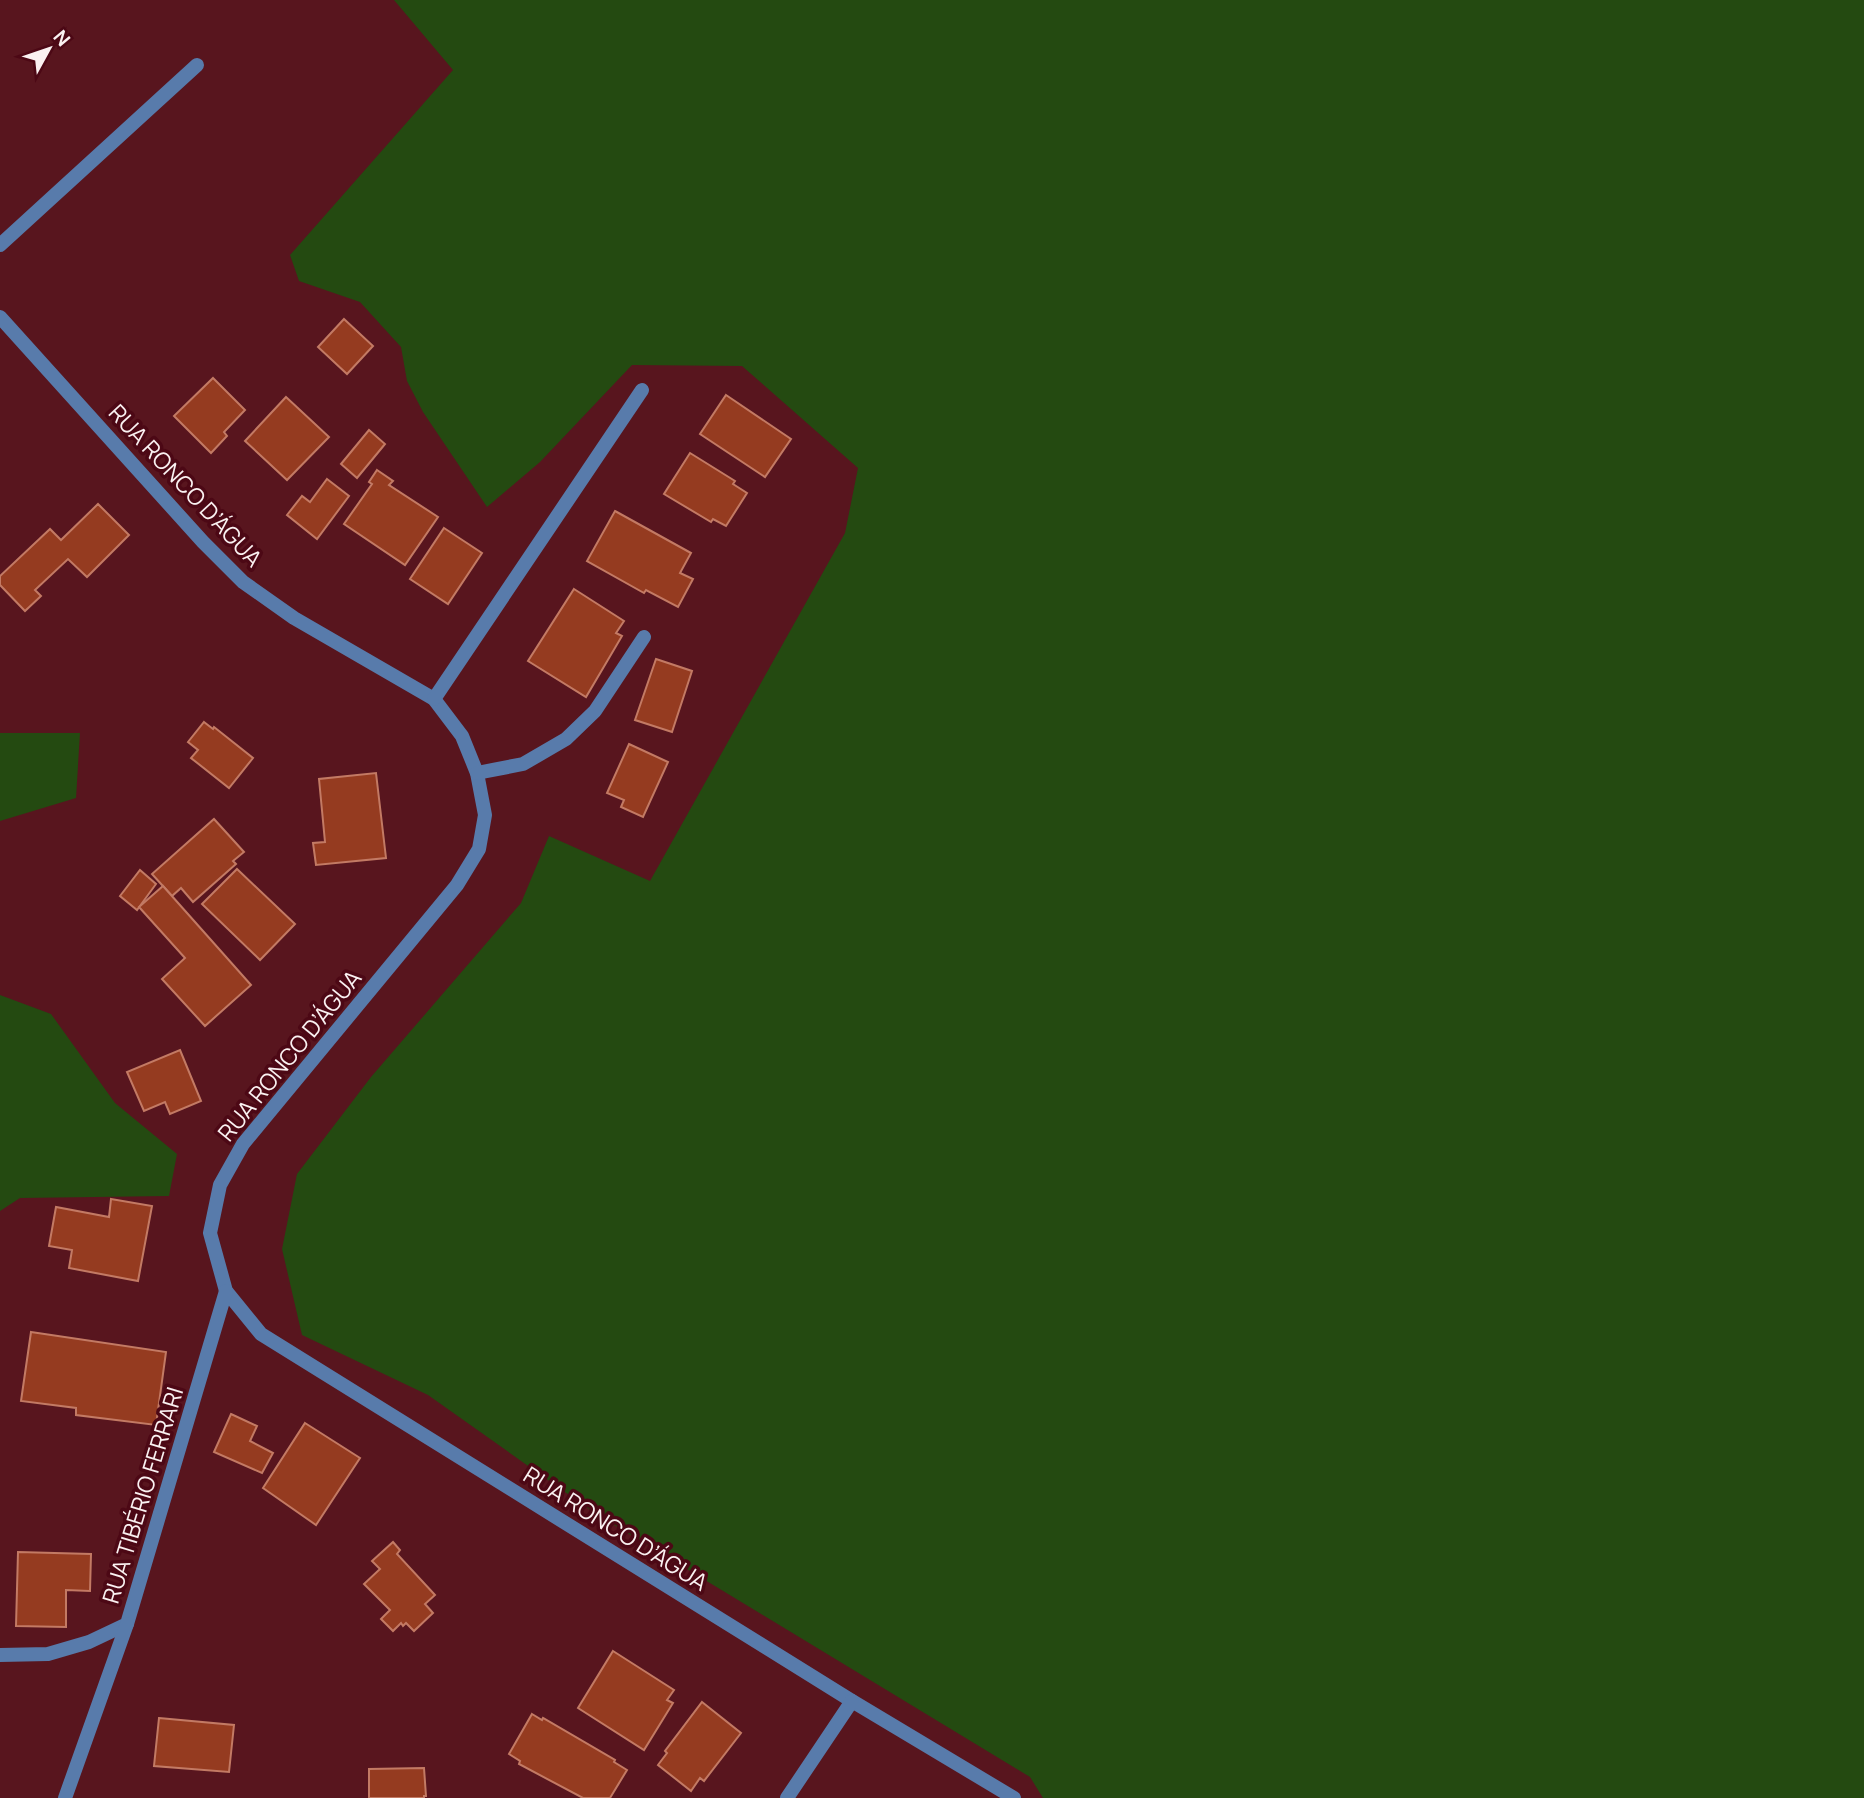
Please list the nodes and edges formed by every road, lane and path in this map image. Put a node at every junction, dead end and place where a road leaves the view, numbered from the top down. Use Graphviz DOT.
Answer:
graph roads {
  1 [pos="197,65"];
  2 [pos="0,245"];
  3 [pos="0,317"];
  4 [pos="642,390"];
  5 [pos="644,637"];
  6 [pos="435,699"];
  7 [pos="477,774"];
  8 [pos="226,1291"];
  9 [pos="127,1624"];
  10 [pos="0,1655"];
  11 [pos="852,1701"];
  12 [pos="65,1798"];
  13 [pos="787,1798"];
  14 [pos="1014,1798"];
  1 -- 2 [label="street"];
  3 -- 6 [label="street, RUA RONCO D’ÁGUA"];
  4 -- 6 [label="street"];
  5 -- 7 [label="street"];
  6 -- 7 [label="street, RUA RONCO D’ÁGUA"];
  7 -- 8 [label="street, RUA RONCO D’ÁGUA"];
  8 -- 9 [label="street, RUA TIBÉRIO FERRARI"];
  8 -- 11 [label="street, RUA RONCO D’ÁGUA"];
  9 -- 10 [label="street, RUA TIBÉRIO FERRARI"];
  9 -- 12 [label="street"];
  11 -- 13 [label="street"];
  11 -- 14 [label="street, RUA RONCO D’ÁGUA"];
}
